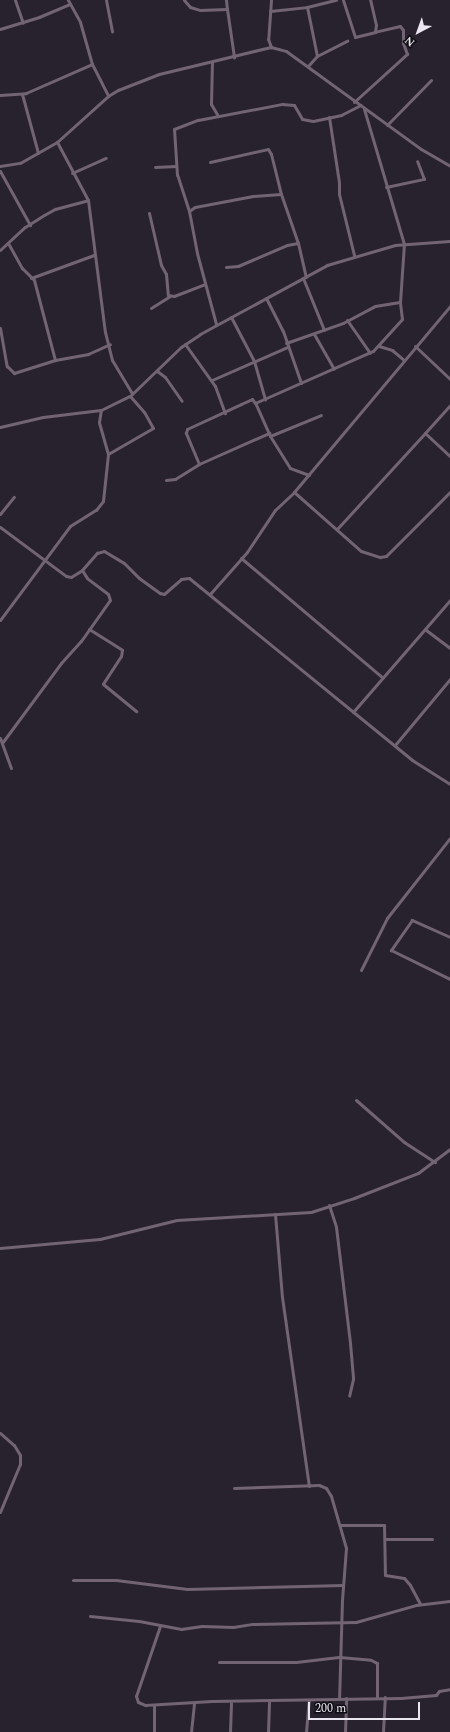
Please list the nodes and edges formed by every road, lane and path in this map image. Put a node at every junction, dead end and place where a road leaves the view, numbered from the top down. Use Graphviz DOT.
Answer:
graph roads {
  1 [pos="15,0"];
  2 [pos="106,0"];
  3 [pos="184,0"];
  4 [pos="226,0"];
  5 [pos="270,0"];
  6 [pos="336,0"];
  7 [pos="343,0"];
  8 [pos="370,0"];
  9 [pos="69,2"];
  10 [pos="307,7"];
  11 [pos="227,9"];
  12 [pos="270,11"];
  13 [pos="23,23"];
  14 [pos="0,29"];
  15 [pos="112,31"];
  16 [pos="375,32"];
  17 [pos="347,41"];
  18 [pos="271,47"];
  19 [pos="317,56"];
  20 [pos="234,58"];
  21 [pos="212,62"];
  22 [pos="92,64"];
  23 [pos="308,66"];
  24 [pos="430,80"];
  25 [pos="22,94"];
  26 [pos="0,95"];
  27 [pos="108,96"];
  28 [pos="354,102"];
  29 [pos="361,105"];
  30 [pos="364,109"];
  31 [pos="218,116"];
  32 [pos="329,117"];
  33 [pos="387,125"];
  34 [pos="56,142"];
  35 [pos="38,153"];
  36 [pos="106,158"];
  37 [pos="418,161"];
  38 [pos="210,162"];
  39 [pos="0,166"];
  40 [pos="176,166"];
  41 [pos="450,166"];
  42 [pos="155,168"];
  43 [pos="0,171"];
  44 [pos="72,173"];
  45 [pos="386,187"];
  46 [pos="281,194"];
  47 [pos="88,200"];
  48 [pos="189,211"];
  49 [pos="149,213"];
  50 [pos="30,225"];
  51 [pos="450,241"];
  52 [pos="298,243"];
  53 [pos="8,244"];
  54 [pos="404,244"];
  55 [pos="0,250"];
  56 [pos="94,255"];
  57 [pos="354,255"];
  58 [pos="226,267"];
  59 [pos="305,277"];
  60 [pos="31,278"];
  61 [pos="205,284"];
  62 [pos="170,296"];
  63 [pos="266,298"];
  64 [pos="400,302"];
  65 [pos="450,306"];
  66 [pos="151,308"];
  67 [pos="231,317"];
  68 [pos="347,320"];
  69 [pos="216,324"];
  70 [pos="0,328"];
  71 [pos="324,330"];
  72 [pos="314,334"];
  73 [pos="286,343"];
  74 [pos="110,344"];
  75 [pos="185,344"];
  76 [pos="379,346"];
  77 [pos="415,346"];
  78 [pos="287,347"];
  79 [pos="370,353"];
  80 [pos="55,360"];
  81 [pos="254,360"];
  82 [pos="404,360"];
  83 [pos="334,369"];
  84 [pos="157,371"];
  85 [pos="450,379"];
  86 [pos="212,380"];
  87 [pos="301,384"];
  88 [pos="131,394"];
  89 [pos="264,399"];
  90 [pos="182,401"];
  91 [pos="254,403"];
  92 [pos="450,405"];
  93 [pos="101,410"];
  94 [pos="226,413"];
  95 [pos="321,415"];
  96 [pos="0,427"];
  97 [pos="425,433"];
  98 [pos="269,434"];
  99 [pos="108,454"];
  100 [pos="450,456"];
  101 [pos="199,464"];
  102 [pos="309,475"];
  103 [pos="166,480"];
  104 [pos="294,492"];
  105 [pos="450,492"];
  106 [pos="14,497"];
  107 [pos="0,514"];
  108 [pos="0,527"];
  109 [pos="337,529"];
  110 [pos="241,558"];
  111 [pos="45,559"];
  112 [pos="82,570"];
  113 [pos="210,594"];
  114 [pos="450,600"];
  115 [pos="0,620"];
  116 [pos="89,629"];
  117 [pos="426,630"];
  118 [pos="450,648"];
  119 [pos="382,677"];
  120 [pos="450,679"];
  121 [pos="136,711"];
  122 [pos="353,712"];
  123 [pos="0,738"];
  124 [pos="2,743"];
  125 [pos="395,745"];
  126 [pos="11,768"];
  127 [pos="450,784"];
  128 [pos="450,838"];
  129 [pos="450,937"];
  130 [pos="361,970"];
  131 [pos="450,979"];
  132 [pos="356,1100"];
  133 [pos="450,1149"];
  134 [pos="435,1162"];
  135 [pos="329,1205"];
  136 [pos="275,1214"];
  137 [pos="0,1248"];
  138 [pos="349,1396"];
  139 [pos="0,1433"];
  140 [pos="309,1486"];
  141 [pos="234,1488"];
  142 [pos="0,1512"];
  143 [pos="340,1525"];
  144 [pos="386,1539"];
  145 [pos="432,1539"];
  146 [pos="72,1580"];
  147 [pos="343,1586"];
  148 [pos="450,1601"];
  149 [pos="420,1604"];
  150 [pos="90,1616"];
  151 [pos="342,1622"];
  152 [pos="160,1626"];
  153 [pos="339,1657"];
  154 [pos="220,1662"];
  155 [pos="450,1689"];
  156 [pos="385,1697"];
  157 [pos="339,1698"];
  158 [pos="346,1698"];
  159 [pos="377,1698"];
  160 [pos="309,1700"];
  161 [pos="269,1701"];
  162 [pos="194,1703"];
  163 [pos="231,1703"];
  164 [pos="154,1705"];
  165 [pos="154,1732"];
  166 [pos="191,1732"];
  167 [pos="230,1732"];
  168 [pos="268,1732"];
  169 [pos="306,1732"];
  170 [pos="345,1732"];
  171 [pos="383,1732"];
  1 -- 13 [label="street"];
  2 -- 15 [label="street"];
  3 -- 11 [label="street"];
  4 -- 11 [label="street"];
  5 -- 12 [label="street"];
  6 -- 10 [label="street"];
  7 -- 16 [label="street"];
  8 -- 16 [label="street"];
  9 -- 13 [label="street"];
  9 -- 22 [label="street"];
  10 -- 12 [label="street"];
  10 -- 19 [label="street"];
  11 -- 20 [label="street"];
  12 -- 18 [label="street"];
  13 -- 14 [label="street"];
  16 -- 28 [label="street"];
  17 -- 19 [label="street"];
  18 -- 20 [label="street"];
  18 -- 23 [label="street"];
  19 -- 23 [label="street"];
  20 -- 21 [label="street"];
  21 -- 27 [label="street"];
  21 -- 31 [label="street"];
  22 -- 25 [label="street"];
  22 -- 27 [label="street"];
  23 -- 28 [label="street"];
  24 -- 33 [label="street"];
  25 -- 26 [label="street"];
  25 -- 35 [label="street"];
  27 -- 34 [label="street"];
  28 -- 29 [label="street"];
  29 -- 30 [label="street"];
  29 -- 32 [label="street"];
  30 -- 33 [label="street"];
  30 -- 45 [label="street"];
  31 -- 32 [label="street"];
  31 -- 40 [label="street"];
  32 -- 57 [label="street"];
  33 -- 41 [label="street"];
  34 -- 35 [label="street"];
  34 -- 44 [label="street"];
  35 -- 39 [label="street"];
  36 -- 44 [label="street"];
  37 -- 45 [label="street"];
  38 -- 46 [label="street"];
  40 -- 42 [label="street"];
  40 -- 48 [label="street"];
  43 -- 50 [label="street"];
  44 -- 47 [label="street"];
  45 -- 54 [label="street"];
  46 -- 48 [label="street"];
  46 -- 52 [label="street"];
  47 -- 50 [label="street"];
  47 -- 56 [label="street"];
  48 -- 61 [label="street"];
  49 -- 62 [label="street"];
  50 -- 53 [label="street"];
  51 -- 54 [label="street"];
  52 -- 58 [label="street"];
  52 -- 59 [label="street"];
  53 -- 55 [label="street"];
  53 -- 60 [label="street"];
  54 -- 57 [label="street"];
  54 -- 64 [label="street"];
  56 -- 60 [label="street"];
  56 -- 74 [label="street"];
  57 -- 59 [label="street"];
  59 -- 63 [label="street"];
  59 -- 71 [label="street"];
  60 -- 80 [label="street"];
  61 -- 62 [label="street"];
  61 -- 69 [label="street"];
  62 -- 66 [label="street"];
  63 -- 67 [label="street"];
  63 -- 73 [label="street"];
  64 -- 68 [label="street"];
  64 -- 76 [label="street"];
  65 -- 77 [label="street"];
  67 -- 69 [label="street"];
  67 -- 81 [label="street"];
  68 -- 71 [label="street"];
  68 -- 79 [label="street"];
  69 -- 75 [label="street"];
  70 -- 80 [label="street"];
  71 -- 72 [label="street"];
  72 -- 73 [label="street"];
  72 -- 83 [label="street"];
  73 -- 78 [label="street"];
  74 -- 80 [label="street"];
  74 -- 88 [label="street"];
  75 -- 84 [label="street"];
  75 -- 86 [label="street"];
  76 -- 79 [label="street"];
  76 -- 82 [label="street"];
  77 -- 82 [label="street"];
  77 -- 85 [label="street"];
  78 -- 81 [label="street"];
  78 -- 87 [label="street"];
  79 -- 83 [label="street"];
  81 -- 86 [label="street"];
  81 -- 89 [label="street"];
  82 -- 102 [label="street"];
  83 -- 87 [label="street"];
  84 -- 88 [label="street"];
  84 -- 90 [label="street"];
  86 -- 94 [label="street"];
  87 -- 89 [label="street"];
  88 -- 93 [label="street"];
  88 -- 99 [label="street"];
  89 -- 91 [label="street"];
  91 -- 94 [label="street"];
  91 -- 98 [label="street"];
  92 -- 97 [label="street"];
  93 -- 96 [label="street"];
  93 -- 99 [label="street"];
  94 -- 101 [label="street"];
  95 -- 98 [label="street"];
  97 -- 100 [label="street"];
  97 -- 109 [label="street"];
  98 -- 101 [label="street"];
  98 -- 102 [label="street"];
  99 -- 111 [label="street"];
  101 -- 103 [label="street"];
  102 -- 104 [label="street"];
  104 -- 109 [label="street"];
  104 -- 110 [label="street"];
  105 -- 109 [label="street"];
  106 -- 107 [label="street"];
  108 -- 111 [label="street"];
  110 -- 113 [label="street"];
  110 -- 119 [label="street"];
  111 -- 112 [label="street"];
  111 -- 115 [label="street"];
  112 -- 113 [label="street"];
  112 -- 116 [label="street"];
  113 -- 122 [label="street"];
  114 -- 117 [label="street"];
  116 -- 121 [label="street"];
  116 -- 124 [label="street"];
  117 -- 118 [label="street"];
  117 -- 119 [label="street"];
  119 -- 122 [label="street"];
  120 -- 125 [label="street"];
  122 -- 125 [label="street"];
  123 -- 124 [label="street"];
  124 -- 126 [label="street"];
  125 -- 127 [label="street"];
  128 -- 130 [label="street"];
  129 -- 131 [label="street"];
  132 -- 134 [label="street"];
  133 -- 134 [label="street"];
  134 -- 135 [label="street"];
  135 -- 136 [label="street"];
  135 -- 138 [label="street"];
  136 -- 137 [label="street"];
  136 -- 140 [label="street"];
  139 -- 142 [label="street"];
  140 -- 141 [label="street"];
  140 -- 143 [label="street"];
  143 -- 144 [label="street"];
  143 -- 147 [label="street"];
  144 -- 145 [label="street"];
  144 -- 149 [label="street"];
  146 -- 147 [label="street"];
  147 -- 151 [label="street"];
  148 -- 149 [label="street"];
  149 -- 151 [label="street"];
  150 -- 152 [label="street"];
  151 -- 152 [label="street"];
  151 -- 153 [label="street"];
  152 -- 164 [label="street"];
  153 -- 154 [label="street"];
  153 -- 157 [label="street"];
  153 -- 159 [label="street"];
  155 -- 156 [label="street"];
  156 -- 159 [label="street"];
  156 -- 171 [label="street"];
  157 -- 158 [label="street"];
  157 -- 160 [label="street"];
  158 -- 159 [label="street"];
  158 -- 170 [label="street"];
  160 -- 161 [label="street"];
  160 -- 169 [label="street"];
  161 -- 163 [label="street"];
  161 -- 168 [label="street"];
  162 -- 163 [label="street"];
  162 -- 164 [label="street"];
  162 -- 166 [label="street"];
  163 -- 167 [label="street"];
  164 -- 165 [label="street"];
}
